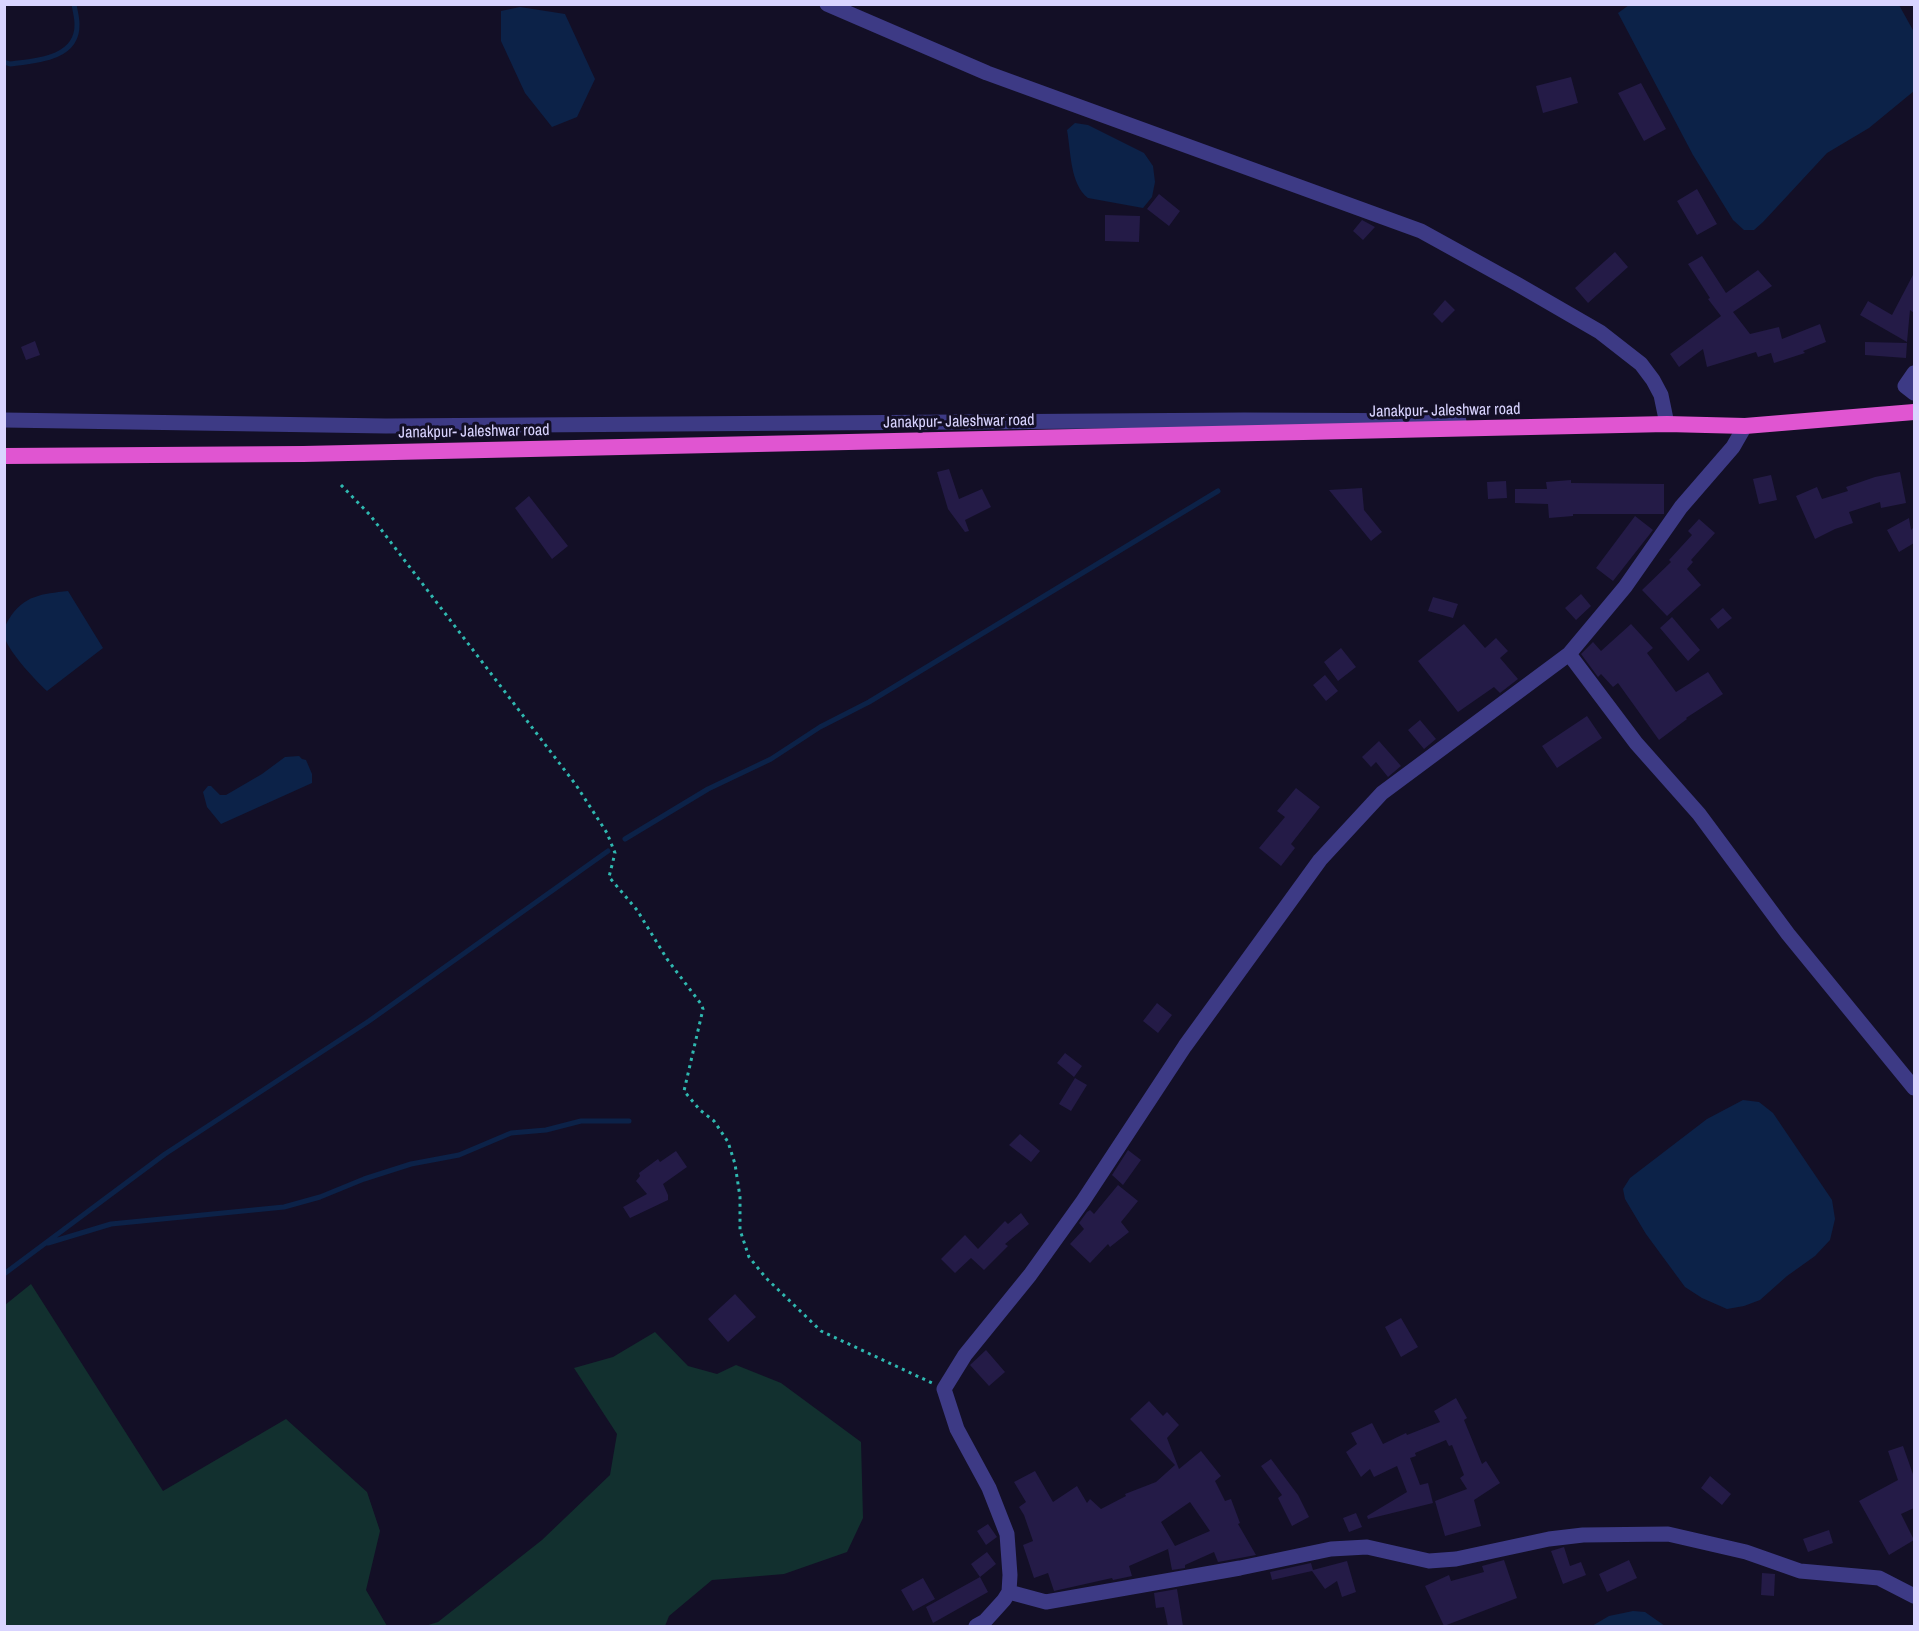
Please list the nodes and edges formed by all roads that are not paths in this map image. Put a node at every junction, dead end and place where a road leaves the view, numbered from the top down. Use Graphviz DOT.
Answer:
graph roads {
  1 [pos="827,4"];
  2 [pos="1914,373"];
  3 [pos="1914,393"];
  4 [pos="1914,412"];
  5 [pos="4,420"];
  6 [pos="1629,421"];
  7 [pos="1667,424"];
  8 [pos="1745,426"];
  9 [pos="4,456"];
  10 [pos="1569,654"];
  11 [pos="1914,1088"];
  12 [pos="1009,1592"];
  13 [pos="1914,1596"];
  14 [pos="976,1626"];
  1 -- 7 [label="street"];
  2 -- 3 [label="street"];
  4 -- 8 [label="highway, Janakpur- Jaleshwar road"];
  5 -- 6 [label="street"];
  7 -- 8 [label="highway, Janakpur- Jaleshwar road"];
  7 -- 9 [label="highway, Janakpur- Jaleshwar road"];
  8 -- 10 [label="street"];
  10 -- 11 [label="street"];
  10 -- 12 [label="street"];
  12 -- 13 [label="street"];
  12 -- 14 [label="street"];
}
